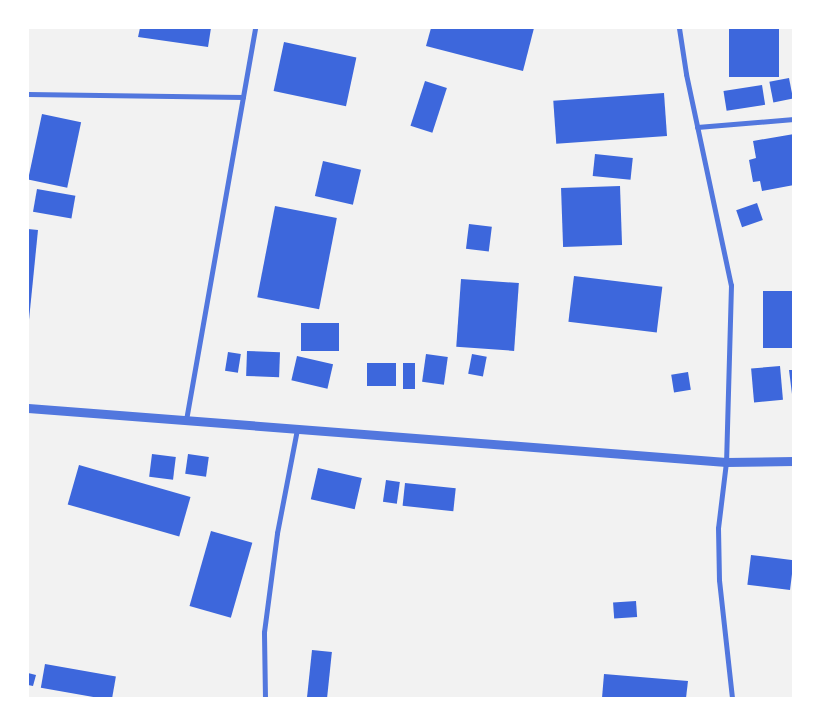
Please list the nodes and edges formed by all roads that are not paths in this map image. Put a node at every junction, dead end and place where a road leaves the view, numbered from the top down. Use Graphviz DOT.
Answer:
graph roads {
  1 [pos="255,28"];
  2 [pos="679,28"];
  3 [pos="28,94"];
  4 [pos="243,97"];
  5 [pos="794,119"];
  6 [pos="698,127"];
  7 [pos="28,408"];
  8 [pos="186,420"];
  9 [pos="297,428"];
  10 [pos="794,461"];
  11 [pos="726,462"];
  12 [pos="265,698"];
  13 [pos="732,698"];
  1 -- 4 [label="street"];
  2 -- 6 [label="street"];
  3 -- 4 [label="street"];
  4 -- 8 [label="street"];
  5 -- 6 [label="street"];
  6 -- 11 [label="street"];
  7 -- 8 [label="street"];
  8 -- 9 [label="street"];
  9 -- 11 [label="street"];
  9 -- 12 [label="street"];
  10 -- 11 [label="street"];
  11 -- 13 [label="street"];
}
